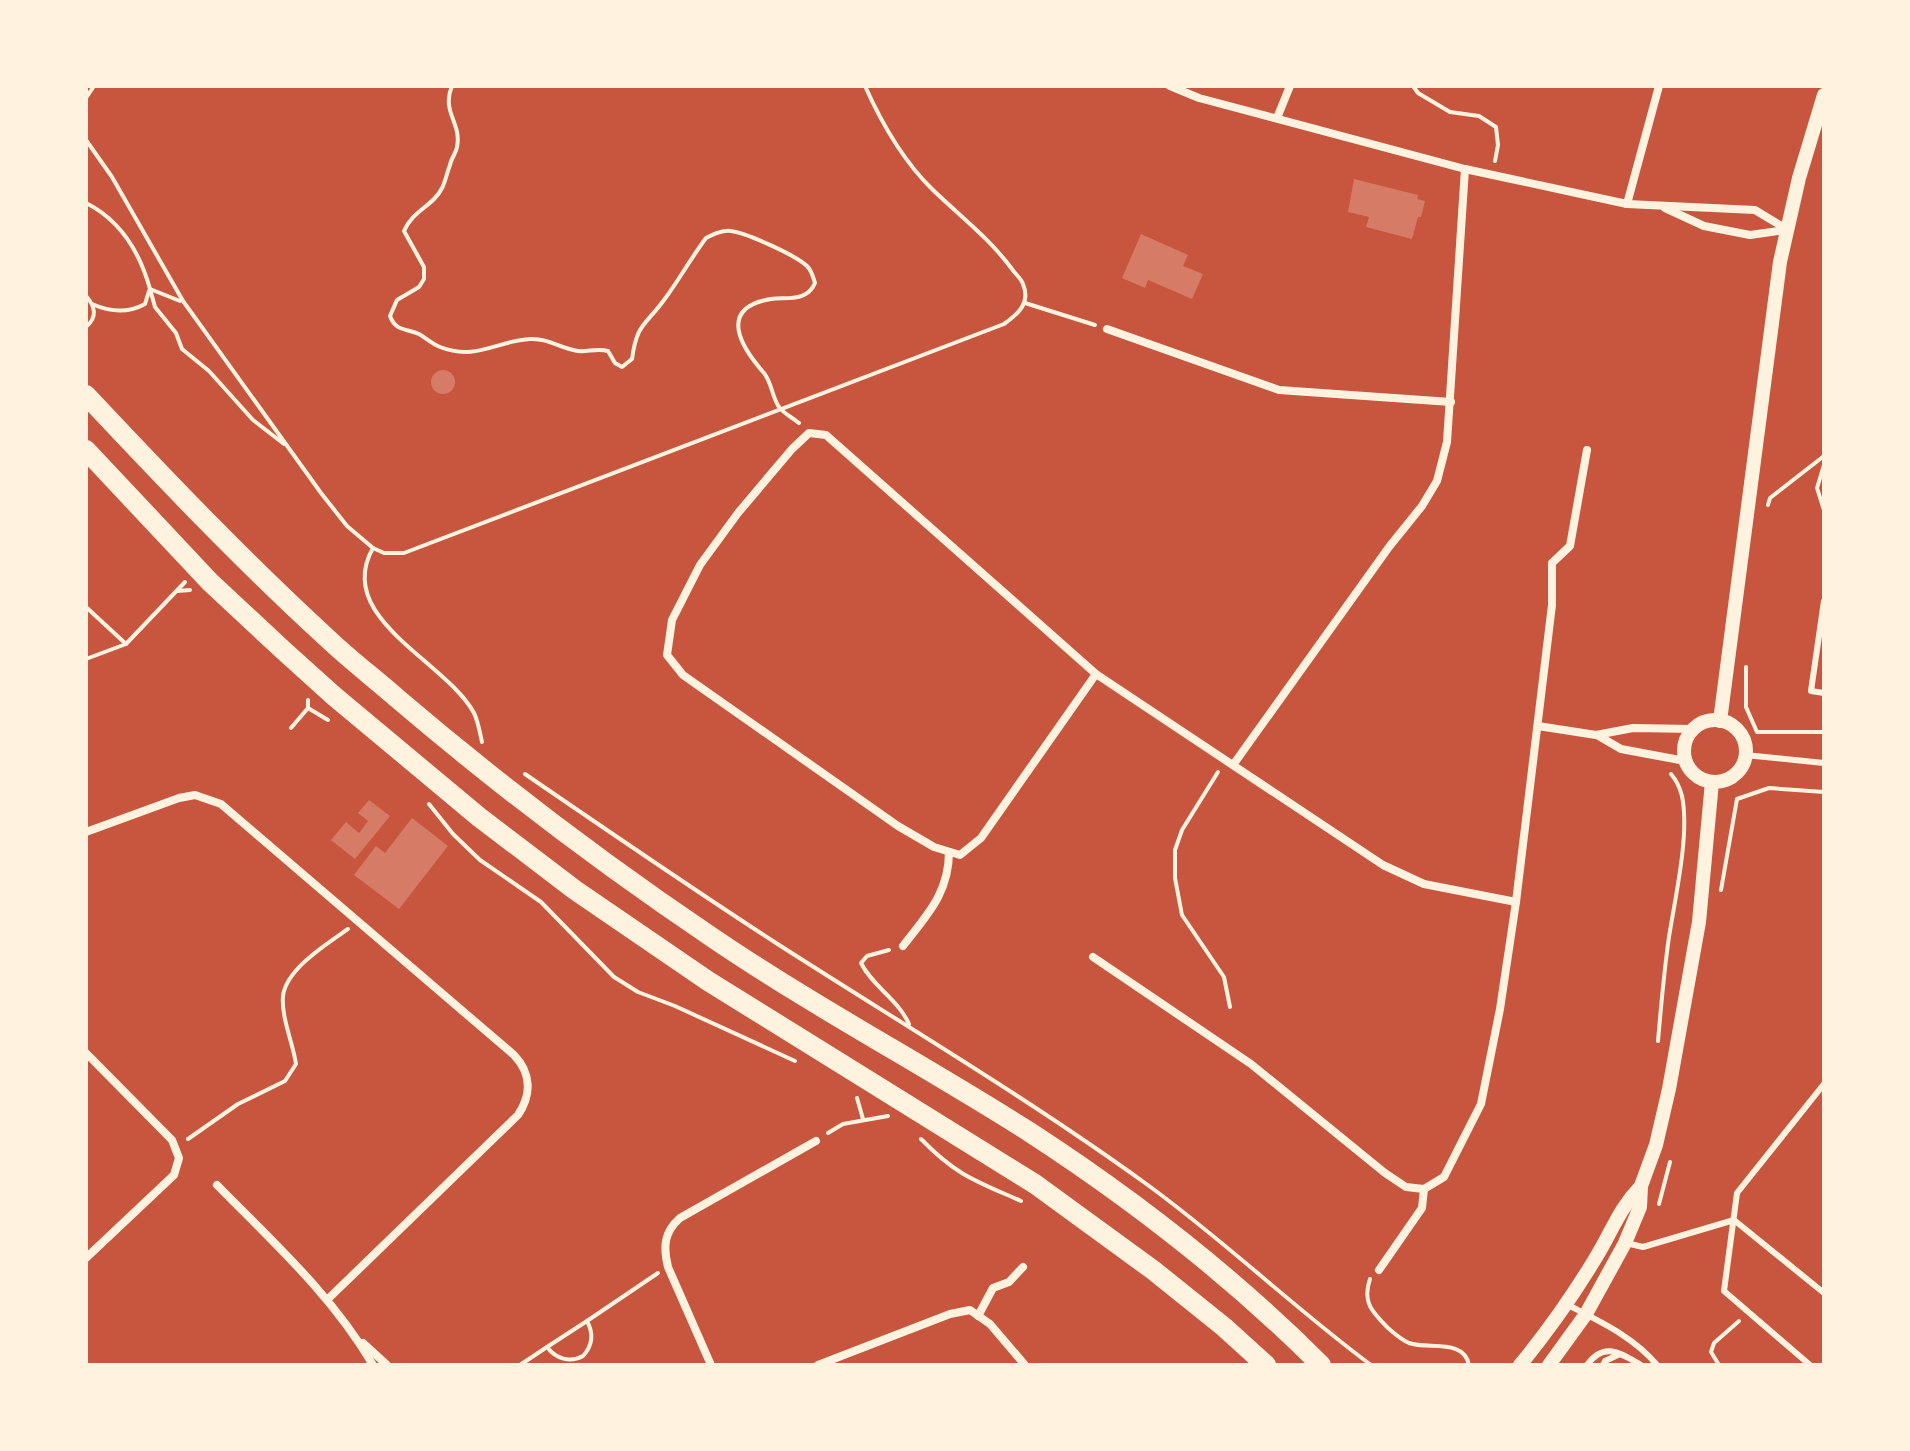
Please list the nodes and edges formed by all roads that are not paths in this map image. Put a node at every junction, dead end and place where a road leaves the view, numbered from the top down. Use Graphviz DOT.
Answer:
graph roads {
  1 [pos="1170,86"];
  2 [pos="1290,86"];
  3 [pos="1659,86"];
  4 [pos="1824,95"];
  5 [pos="1277,118"];
  6 [pos="1465,169"];
  7 [pos="1627,204"];
  8 [pos="1660,206"];
  9 [pos="1788,230"];
  10 [pos="1107,329"];
  11 [pos="86,395"];
  12 [pos="1451,402"];
  13 [pos="86,450"];
  14 [pos="1587,450"];
  15 [pos="1824,601"];
  16 [pos="1096,674"];
  17 [pos="1824,693"];
  18 [pos="1720,721"];
  19 [pos="1538,726"];
  20 [pos="1693,729"];
  21 [pos="1596,735"];
  22 [pos="1745,755"];
  23 [pos="1685,761"];
  24 [pos="1824,763"];
  25 [pos="1233,765"];
  26 [pos="1712,782"];
  27 [pos="86,832"];
  28 [pos="949,852"];
  29 [pos="1516,902"];
  30 [pos="903,946"];
  31 [pos="1093,957"];
  32 [pos="86,1053"];
  33 [pos="1824,1084"];
  34 [pos="816,1141"];
  35 [pos="217,1185"];
  36 [pos="1641,1186"];
  37 [pos="1424,1189"];
  38 [pos="1734,1220"];
  39 [pos="1625,1243"];
  40 [pos="86,1258"];
  41 [pos="1023,1267"];
  42 [pos="1379,1270"];
  43 [pos="1824,1293"];
  44 [pos="328,1299"];
  45 [pos="1568,1305"];
  46 [pos="1586,1314"];
  47 [pos="978,1316"];
  48 [pos="360,1340"];
  49 [pos="1622,1353"];
  50 [pos="373,1365"];
  51 [pos="387,1365"];
  52 [pos="711,1365"];
  53 [pos="818,1365"];
  54 [pos="1025,1365"];
  55 [pos="1266,1365"];
  56 [pos="1321,1365"];
  57 [pos="1520,1365"];
  58 [pos="1549,1365"];
  59 [pos="1587,1365"];
  60 [pos="1603,1365"];
  61 [pos="1641,1365"];
  62 [pos="1657,1365"];
  63 [pos="1810,1365"];
  1 -- 5 [label="street"];
  2 -- 5 [label="street"];
  3 -- 7 [label="street"];
  4 -- 9 [label="street"];
  5 -- 6 [label="street"];
  6 -- 7 [label="street"];
  6 -- 12 [label="street"];
  7 -- 8 [label="street"];
  8 -- 9 [label="street"];
  8 -- 9 [label="street"];
  9 -- 18 [label="street"];
  10 -- 12 [label="street"];
  11 -- 56 [label="main road"];
  12 -- 25 [label="street"];
  13 -- 55 [label="main road"];
  14 -- 19 [label="street"];
  15 -- 17 [label="lane"];
  16 -- 25 [label="street"];
  16 -- 28 [label="street"];
  16 -- 28 [label="street"];
  18 -- 20 [label="street"];
  18 -- 22 [label="street"];
  19 -- 21 [label="street"];
  19 -- 29 [label="street"];
  20 -- 21 [label="street"];
  20 -- 23 [label="street"];
  21 -- 23 [label="street"];
  22 -- 24 [label="lane"];
  22 -- 26 [label="street"];
  23 -- 26 [label="street"];
  25 -- 29 [label="street"];
  26 -- 36 [label="street"];
  27 -- 44 [label="street"];
  28 -- 30 [label="street"];
  29 -- 37 [label="street"];
  31 -- 37 [label="street"];
  32 -- 40 [label="street"];
  33 -- 38 [label="lane"];
  34 -- 52 [label="street"];
  35 -- 44 [label="street"];
  36 -- 39 [label="street"];
  36 -- 45 [label="street"];
  37 -- 42 [label="street"];
  38 -- 39 [label="lane"];
  38 -- 43 [label="lane"];
  38 -- 63 [label="lane"];
  39 -- 46 [label="street"];
  41 -- 47 [label="street"];
  44 -- 48 [label="street"];
  45 -- 46 [label="lane"];
  45 -- 57 [label="street"];
  46 -- 58 [label="street"];
  46 -- 62 [label="lane"];
  47 -- 53 [label="street"];
  47 -- 54 [label="street"];
  48 -- 50 [label="street"];
  48 -- 51 [label="street"];
  49 -- 59 [label="lane"];
  49 -- 60 [label="lane"];
  49 -- 61 [label="lane"];
}
